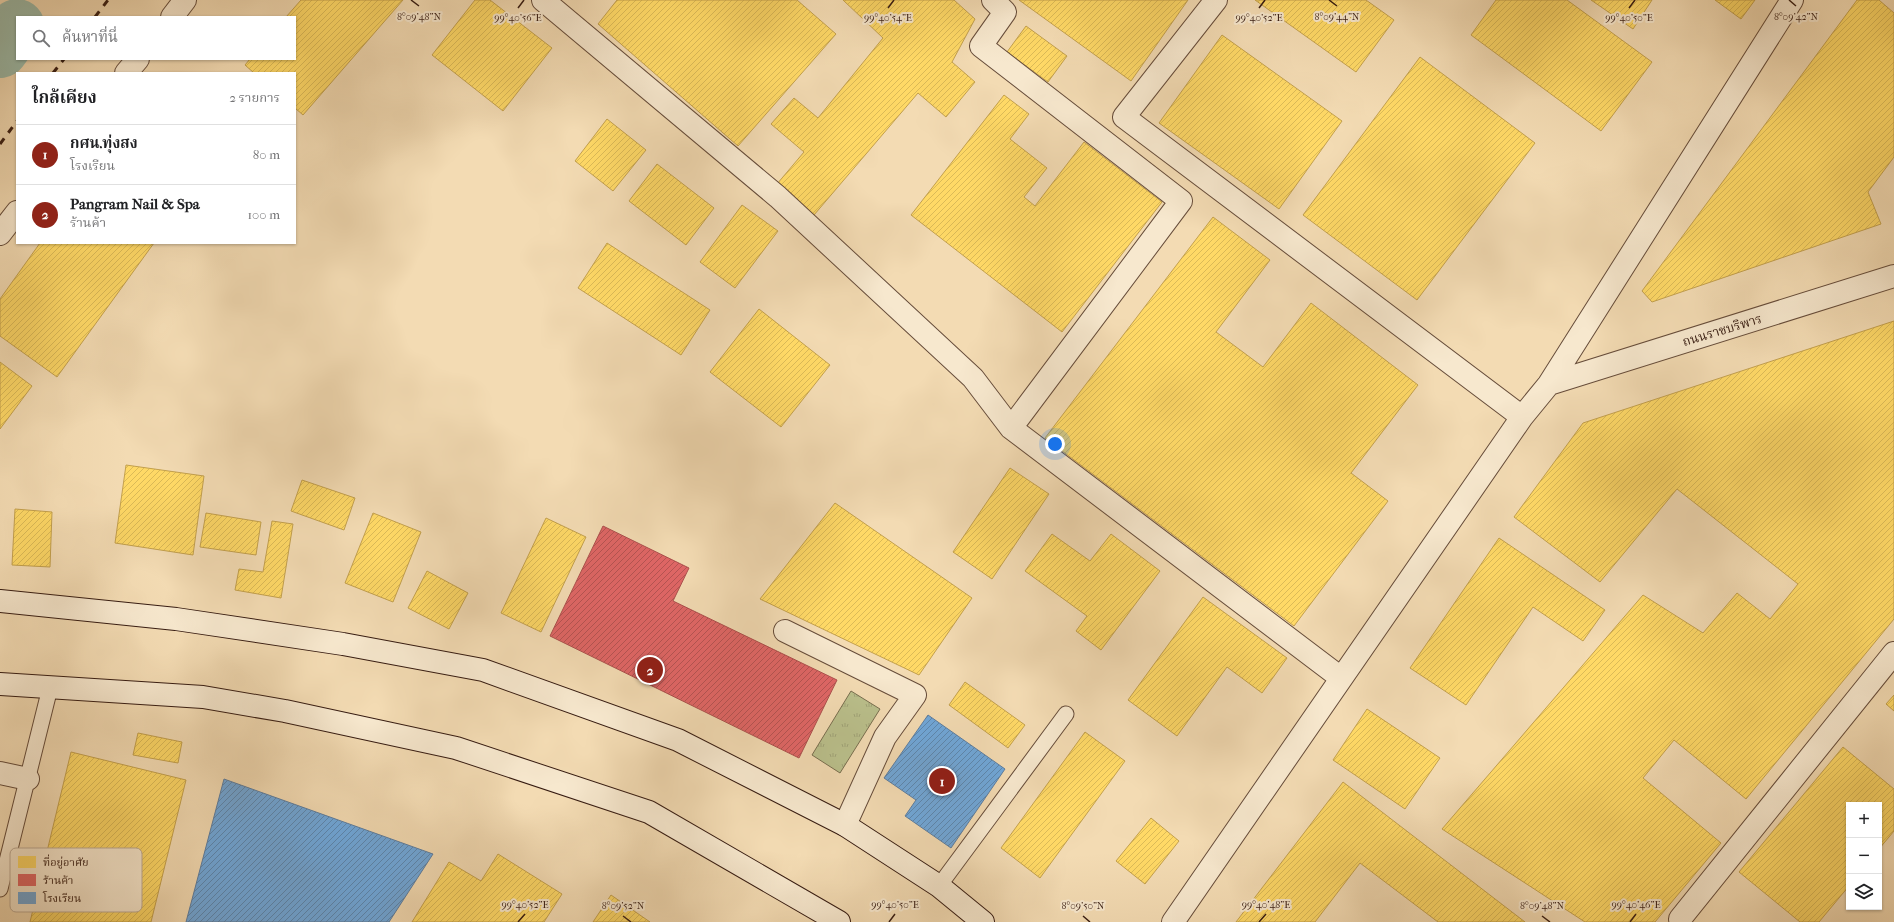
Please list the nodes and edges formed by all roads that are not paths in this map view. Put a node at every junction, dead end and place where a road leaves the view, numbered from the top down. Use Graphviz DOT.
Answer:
graph roads {
  1 [pos="185,0"];
  2 [pos="543,0"];
  3 [pos="993,0"];
  4 [pos="1216,0"];
  5 [pos="1792,0"];
  6 [pos="173,16"];
  7 [pos="137,60"];
  8 [pos="127,72"];
  9 [pos="16,213"];
  10 [pos="0,234"];
  11 [pos="1894,276"];
  12 [pos="1549,384"];
  13 [pos="1522,417"];
  14 [pos="1011,428"];
  15 [pos="0,601"];
  16 [pos="785,631"];
  17 [pos="1894,653"];
  18 [pos="1341,678"];
  19 [pos="0,684"];
  20 [pos="50,688"];
  21 [pos="1066,714"];
  22 [pos="0,773"];
  23 [pos="28,779"];
  24 [pos="845,825"];
  25 [pos="10,848"];
  26 [pos="10,850"];
  27 [pos="940,886"];
  28 [pos="0,889"];
  29 [pos="1680,919"];
  30 [pos="839,922"];
  31 [pos="984,922"];
  32 [pos="1173,922"];
  1 -- 6 [label="street"];
  2 -- 14 [label="street"];
  3 -- 14 [label="street"];
  4 -- 13 [label="street"];
  5 -- 12 [label="street"];
  7 -- 8 [label="street"];
  9 -- 10 [label="street"];
  11 -- 12 [label="street, ถนนราชบริพาร"];
  12 -- 13 [label="street"];
  13 -- 18 [label="street"];
  14 -- 18 [label="street"];
  15 -- 24 [label="street"];
  16 -- 24 [label="street"];
  17 -- 29 [label="street"];
  18 -- 32 [label="street"];
  19 -- 20 [label="street"];
  20 -- 23 [label="lane"];
  20 -- 30 [label="street"];
  21 -- 27 [label="lane"];
  22 -- 23 [label="street"];
  23 -- 25 [label="lane"];
  24 -- 27 [label="street"];
  26 -- 28 [label="lane"];
  27 -- 31 [label="street"];
}
